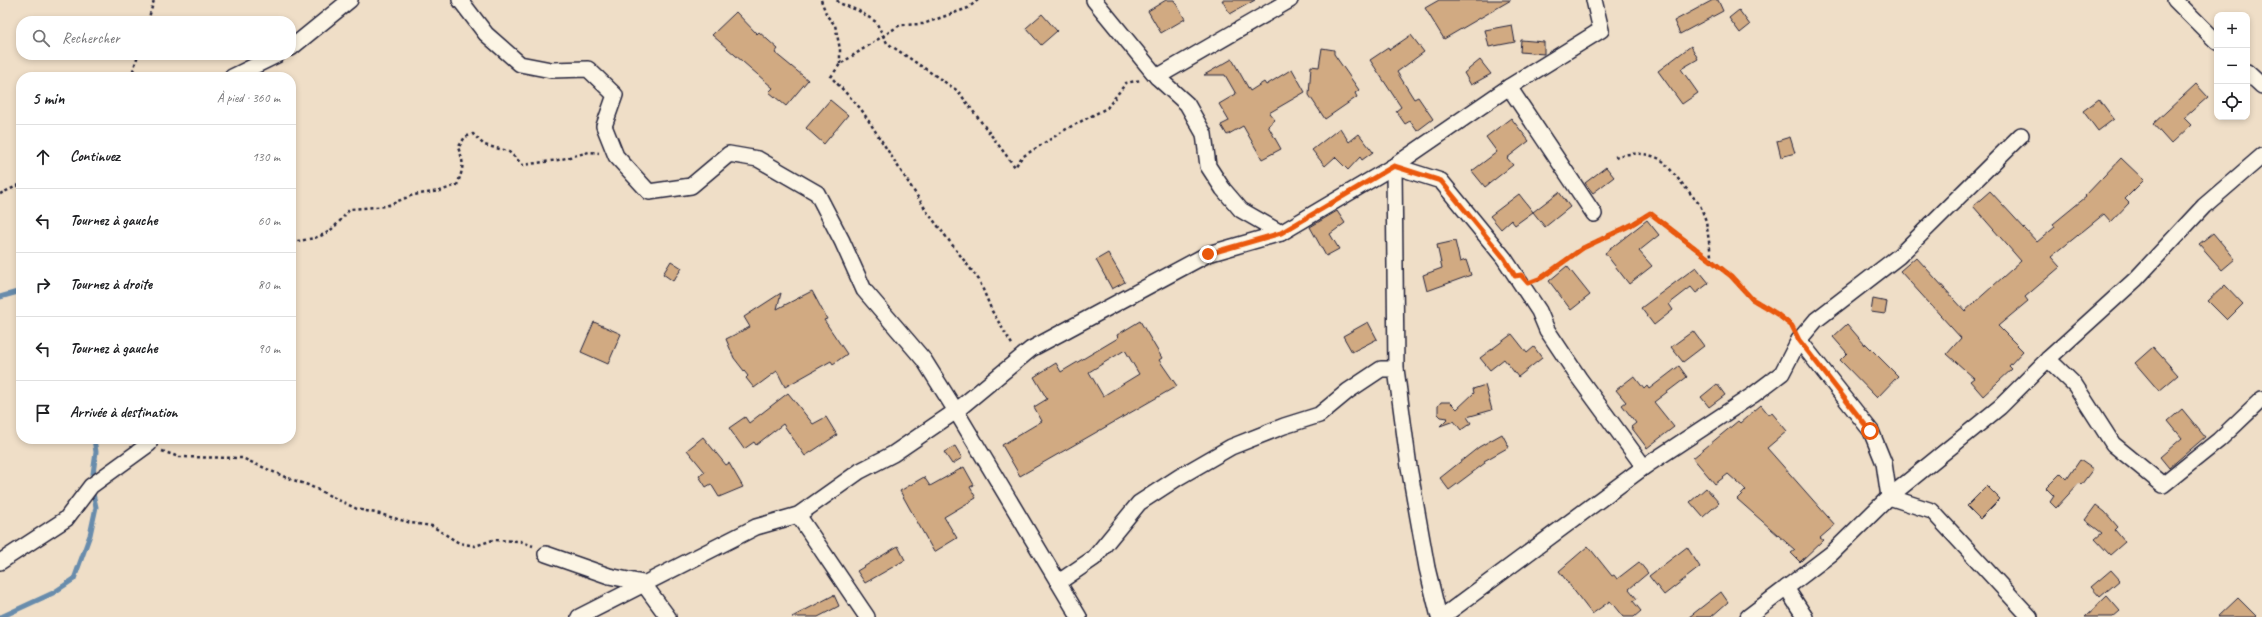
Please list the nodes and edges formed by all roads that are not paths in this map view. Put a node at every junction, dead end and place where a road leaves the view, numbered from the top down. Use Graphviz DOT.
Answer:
graph roads {
  1 [pos="350,0"];
  2 [pos="460,0"];
  3 [pos="1094,0"];
  4 [pos="1290,0"];
  5 [pos="1594,0"];
  6 [pos="2175,0"];
  7 [pos="2214,39"];
  8 [pos="296,44"];
  9 [pos="267,60"];
  10 [pos="242,72"];
  11 [pos="2250,75"];
  12 [pos="1157,77"];
  13 [pos="2262,86"];
  14 [pos="1509,87"];
  15 [pos="2021,135"];
  16 [pos="2262,156"];
  17 [pos="1394,166"];
  18 [pos="1594,214"];
  19 [pos="1281,233"];
  20 [pos="1799,340"];
  21 [pos="2048,359"];
  22 [pos="1396,369"];
  23 [pos="2262,399"];
  24 [pos="956,411"];
  25 [pos="145,444"];
  26 [pos="1644,467"];
  27 [pos="1888,497"];
  28 [pos="798,515"];
  29 [pos="546,554"];
  30 [pos="0,562"];
  31 [pos="1059,582"];
  32 [pos="643,583"];
  33 [pos="1786,588"];
  34 [pos="579,617"];
  35 [pos="668,617"];
  36 [pos="867,617"];
  37 [pos="1079,617"];
  38 [pos="1440,617"];
  39 [pos="1748,617"];
  40 [pos="1805,617"];
  41 [pos="2030,617"];
  1 -- 8 [label="street"];
  2 -- 24 [label="street"];
  3 -- 12 [label="street"];
  4 -- 12 [label="street"];
  5 -- 14 [label="street"];
  6 -- 7 [label="street"];
  9 -- 10 [label="street"];
  11 -- 13 [label="street"];
  12 -- 19 [label="street"];
  14 -- 17 [label="street"];
  14 -- 18 [label="street"];
  15 -- 20 [label="street"];
  16 -- 21 [label="street"];
  17 -- 19 [label="street"];
  17 -- 22 [label="street"];
  17 -- 26 [label="street"];
  19 -- 24 [label="street"];
  20 -- 26 [label="street"];
  20 -- 27 [label="street"];
  21 -- 23 [label="street"];
  21 -- 27 [label="street"];
  22 -- 31 [label="street"];
  22 -- 38 [label="street"];
  24 -- 28 [label="street"];
  24 -- 31 [label="street"];
  25 -- 30 [label="street"];
  26 -- 38 [label="street"];
  27 -- 33 [label="street"];
  27 -- 41 [label="street"];
  28 -- 32 [label="street"];
  28 -- 36 [label="street"];
  29 -- 32 [label="street"];
  31 -- 37 [label="street"];
  32 -- 34 [label="street"];
  32 -- 35 [label="street"];
  33 -- 39 [label="street"];
  33 -- 40 [label="street"];
}
